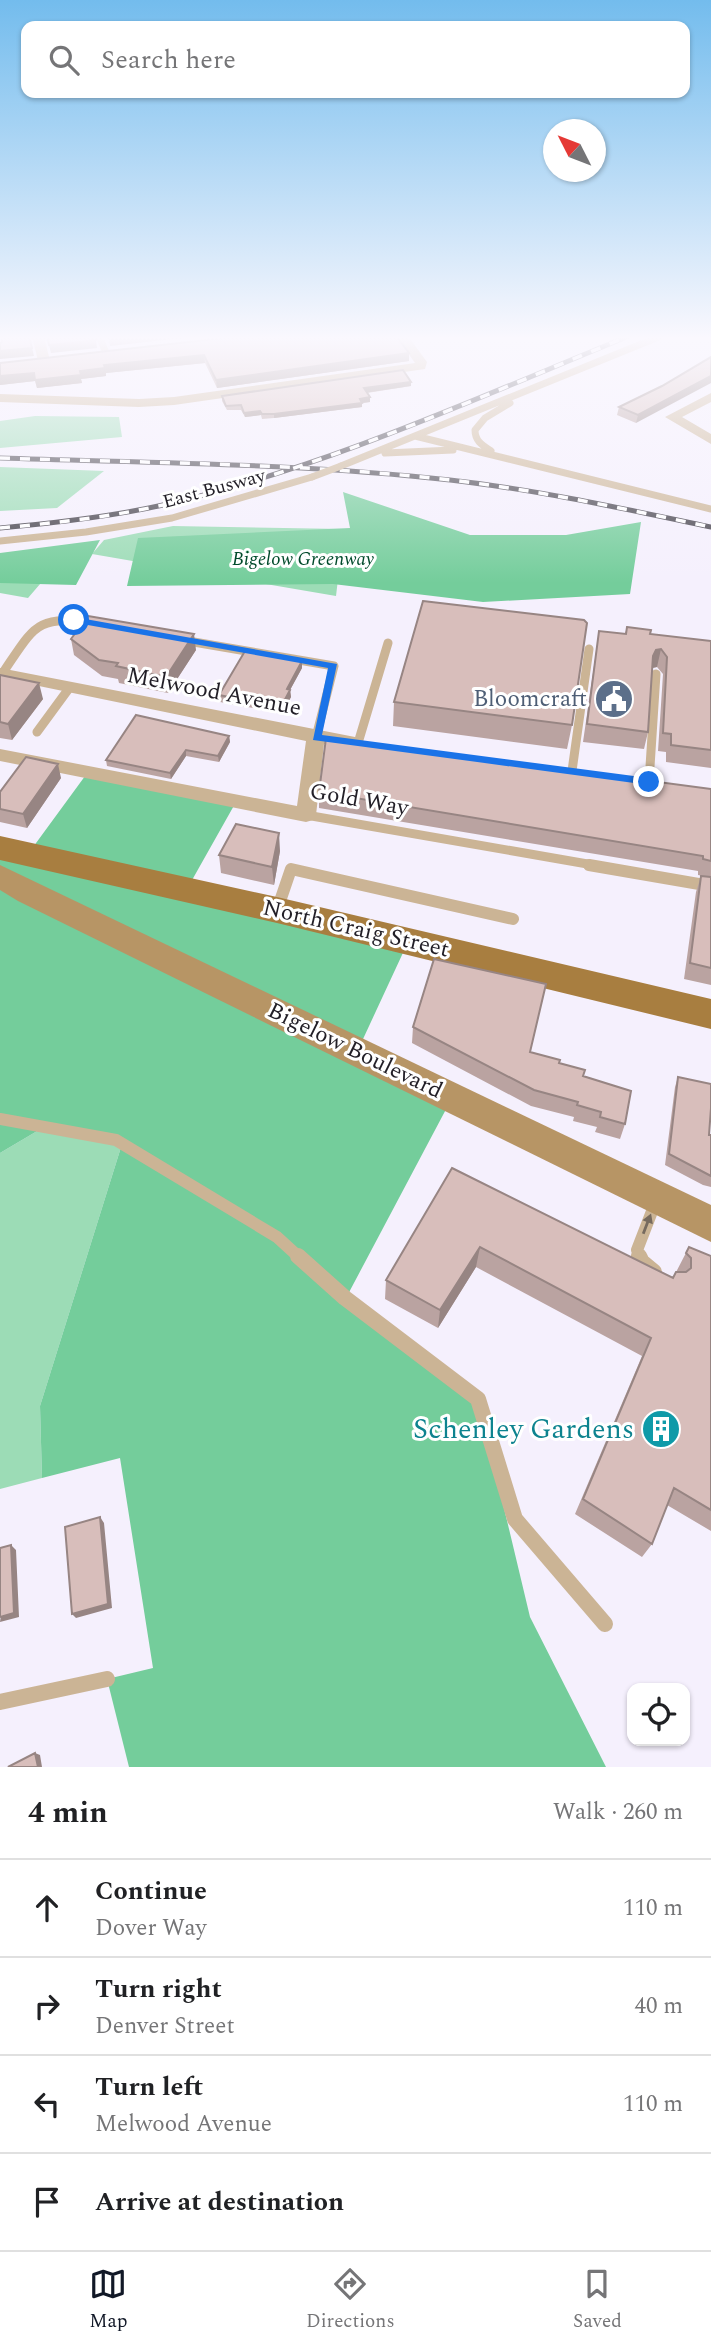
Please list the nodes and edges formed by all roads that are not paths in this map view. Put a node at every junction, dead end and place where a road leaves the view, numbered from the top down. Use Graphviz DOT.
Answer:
graph roads {
  1 [pos="458,418"];
  2 [pos="485,418"];
  3 [pos="674,418"];
  4 [pos="415,436"];
  5 [pos="711,440"];
  6 [pos="484,453"];
  7 [pos="369,455"];
  8 [pos="506,459"];
  9 [pos="711,509"];
  10 [pos="0,541"];
  11 [pos="109,627"];
  12 [pos="174,638"];
  13 [pos="388,643"];
  14 [pos="589,649"];
  15 [pos="1,673"];
  16 [pos="656,674"];
  17 [pos="70,687"];
  18 [pos="37,732"];
  19 [pos="316,737"];
  20 [pos="365,744"];
  21 [pos="0,755"];
  22 [pos="572,771"];
  23 [pos="643,781"];
  24 [pos="674,785"];
  25 [pos="306,816"];
  26 [pos="0,848"];
  27 [pos="0,876"];
  28 [pos="711,886"];
  29 [pos="277,910"];
  30 [pos="513,919"];
  31 [pos="711,1014"];
  32 [pos="0,1119"];
  33 [pos="657,1198"];
  34 [pos="711,1224"];
  35 [pos="662,1276"];
  36 [pos="605,1625"];
  37 [pos="107,1679"];
  38 [pos="0,1702"];
  1 -- 4 [label="lane, East Busway"];
  2 -- 8 [label="lane"];
  3 -- 5 [label="street"];
  4 -- 6 [label="lane"];
  4 -- 7 [label="lane, East Busway"];
  6 -- 7 [label="lane"];
  6 -- 8 [label="lane"];
  7 -- 10 [label="lane, East Busway, bridge"];
  8 -- 9 [label="lane"];
  11 -- 15 [label="lane"];
  12 -- 19 [label="lane"];
  13 -- 20 [label="lane"];
  14 -- 22 [label="lane"];
  15 -- 17 [label="street, Melwood Avenue"];
  16 -- 23 [label="lane"];
  17 -- 18 [label="lane"];
  17 -- 19 [label="street, Melwood Avenue"];
  19 -- 20 [label="street, Melwood Avenue"];
  19 -- 25 [label="street"];
  21 -- 25 [label="street, Gold Way"];
  23 -- 24 [label="street"];
  25 -- 28 [label="lane, Gold Way"];
  26 -- 29 [label="main road, North Craig Street"];
  27 -- 33 [label="main road, Bigelow Boulevard"];
  29 -- 30 [label="lane"];
  29 -- 31 [label="main road, North Craig Street"];
  32 -- 36 [label="lane"];
  33 -- 34 [label="main road, Bigelow Boulevard"];
  35 -- 33 [label="lane, one-way"];
  37 -- 38 [label="lane"];
}
